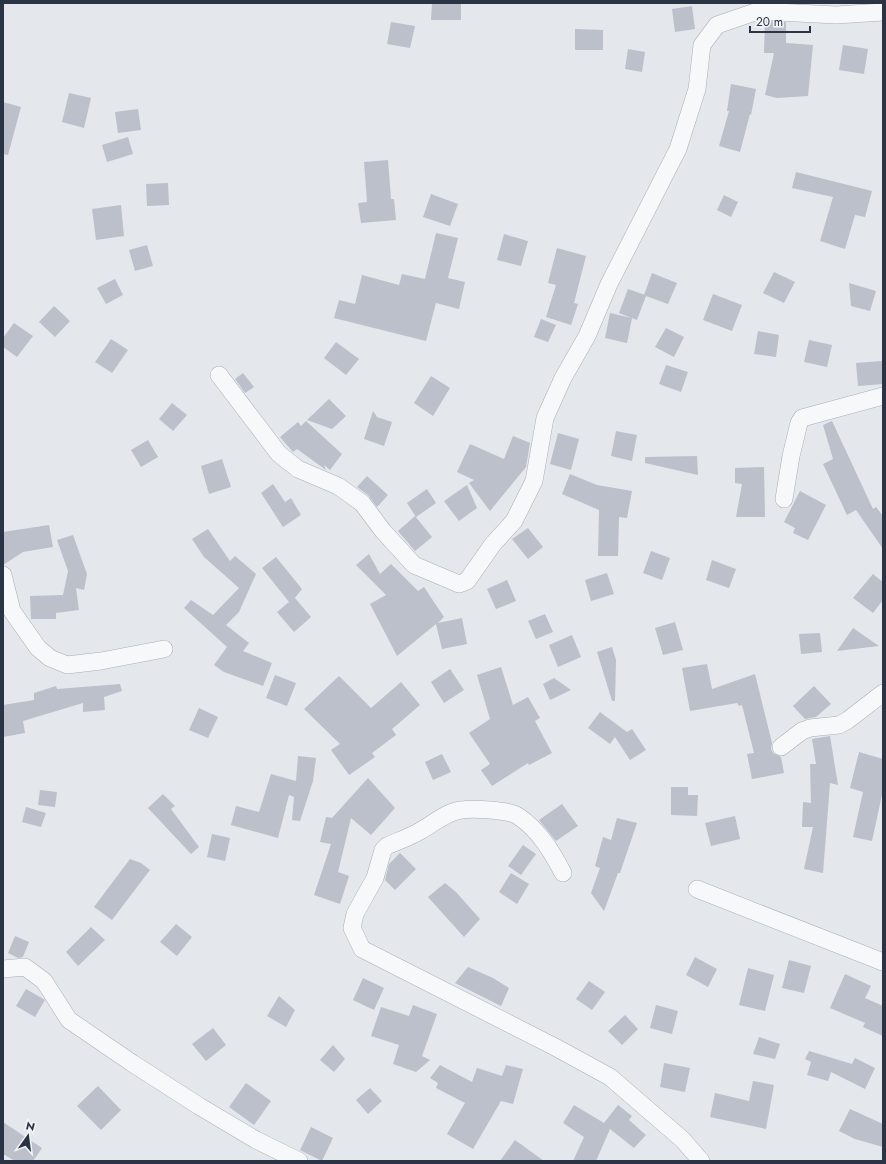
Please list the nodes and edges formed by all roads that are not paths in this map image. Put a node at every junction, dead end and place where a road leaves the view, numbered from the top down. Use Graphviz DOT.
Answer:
graph roads {
  1 [pos="883,12"];
  2 [pos="219,375"];
  3 [pos="883,396"];
  4 [pos="784,498"];
  5 [pos="3,575"];
  6 [pos="164,649"];
  7 [pos="883,693"];
  8 [pos="781,747"];
  9 [pos="563,873"];
  10 [pos="697,889"];
  11 [pos="883,962"];
  12 [pos="3,969"];
  13 [pos="276,1156"];
  14 [pos="299,1161"];
  15 [pos="701,1161"];
  1 -- 2 [label="street"];
  3 -- 4 [label="street"];
  5 -- 6 [label="street"];
  7 -- 8 [label="street"];
  9 -- 15 [label="street"];
  10 -- 11 [label="street"];
  12 -- 13 [label="street"];
  13 -- 14 [label="street"];
}
